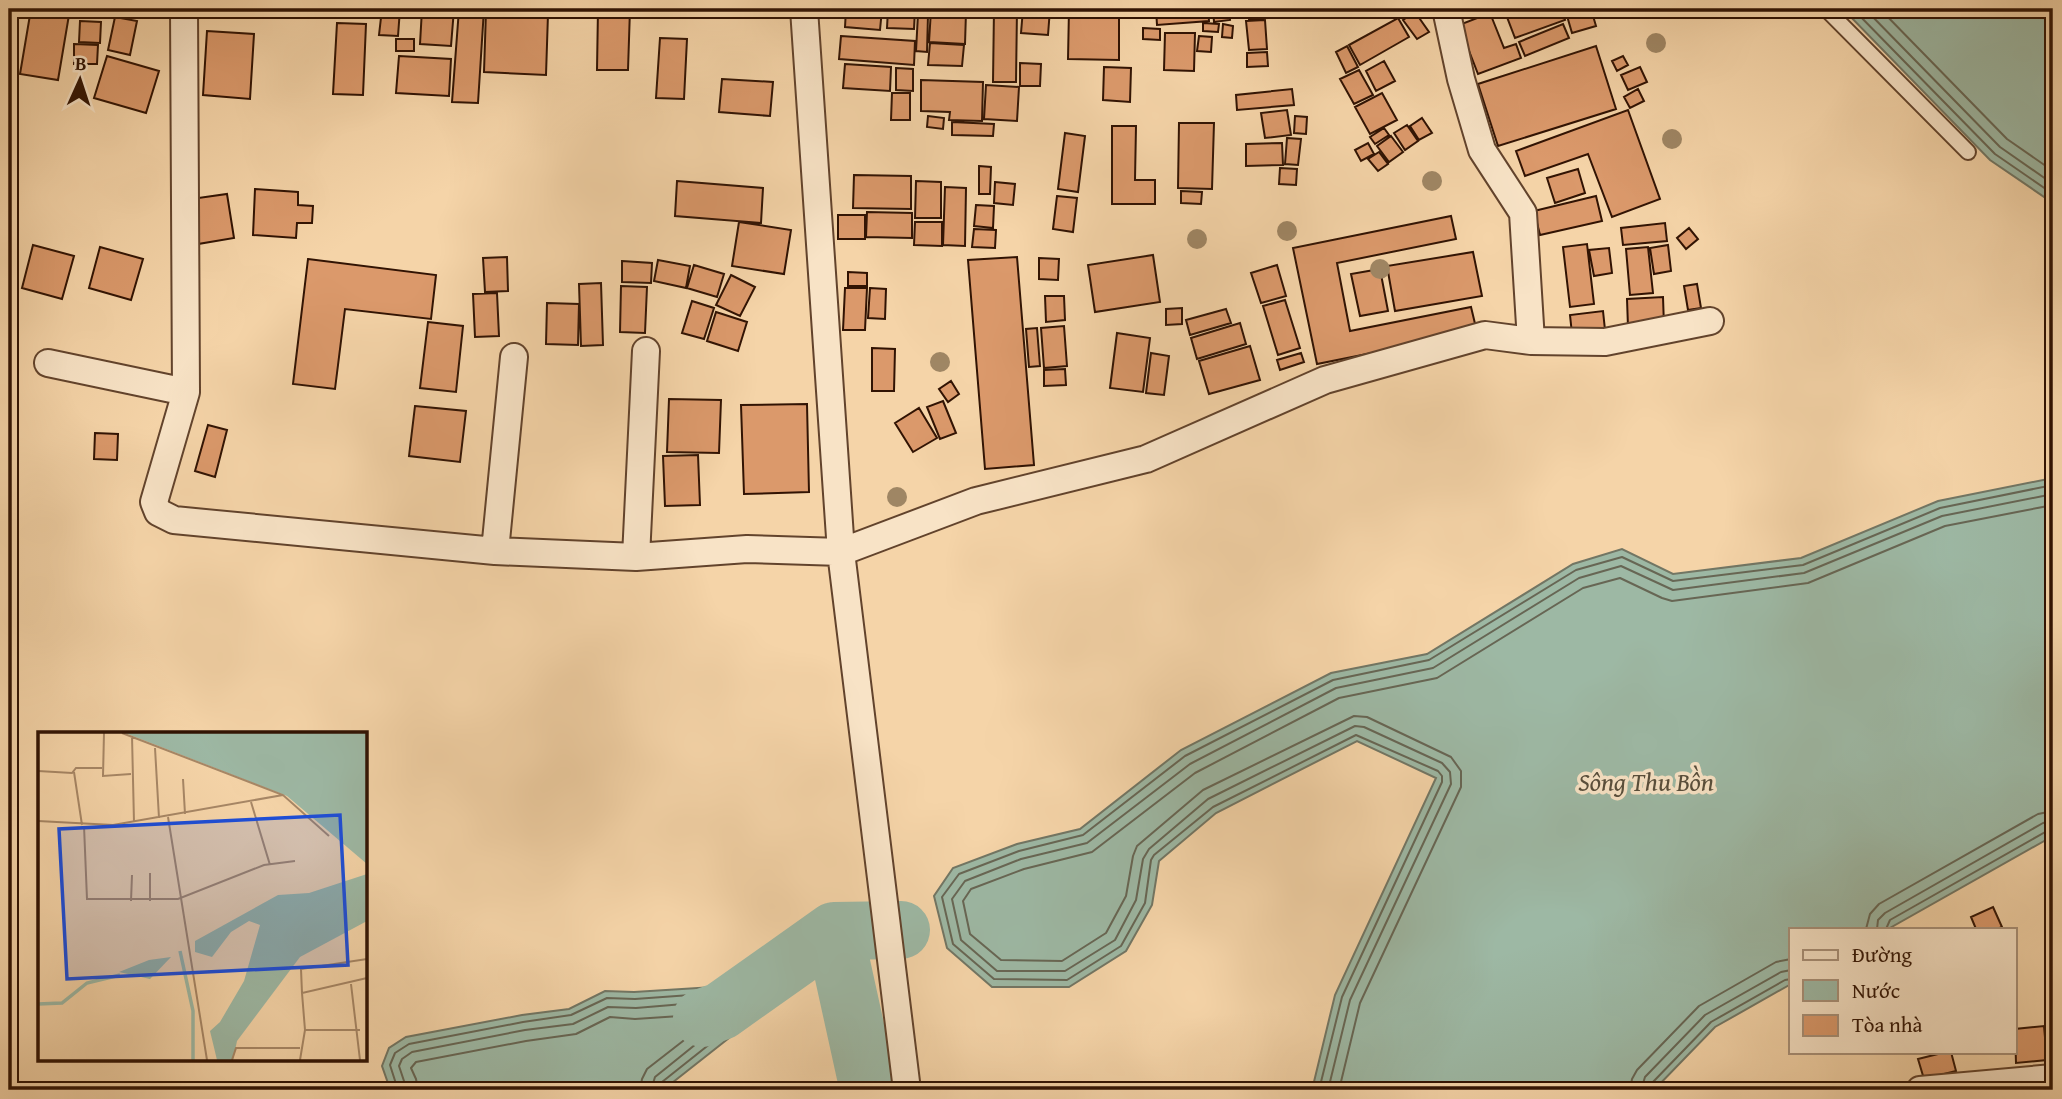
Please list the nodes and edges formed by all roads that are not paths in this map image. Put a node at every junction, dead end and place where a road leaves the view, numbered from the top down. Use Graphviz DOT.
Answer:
graph roads {
  1 [pos="184,9"];
  2 [pos="804,9"];
  3 [pos="1446,9"];
  4 [pos="1826,9"];
  5 [pos="1968,152"];
  6 [pos="1710,321"];
  7 [pos="1531,341"];
  8 [pos="646,351"];
  9 [pos="514,357"];
  10 [pos="48,363"];
  11 [pos="186,392"];
  12 [pos="495,551"];
  13 [pos="841,552"];
  14 [pos="636,557"];
  15 [pos="2053,1078"];
  16 [pos="907,1090"];
  17 [pos="1920,1090"];
  1 -- 11 [label="street"];
  2 -- 13 [label="street"];
  3 -- 7 [label="street"];
  4 -- 5 [label="lane"];
  6 -- 7 [label="street"];
  7 -- 13 [label="street"];
  8 -- 14 [label="street"];
  9 -- 12 [label="street"];
  10 -- 11 [label="street"];
  11 -- 12 [label="street"];
  12 -- 14 [label="street"];
  13 -- 14 [label="street"];
  13 -- 16 [label="street"];
  15 -- 17 [label="street"];
}
